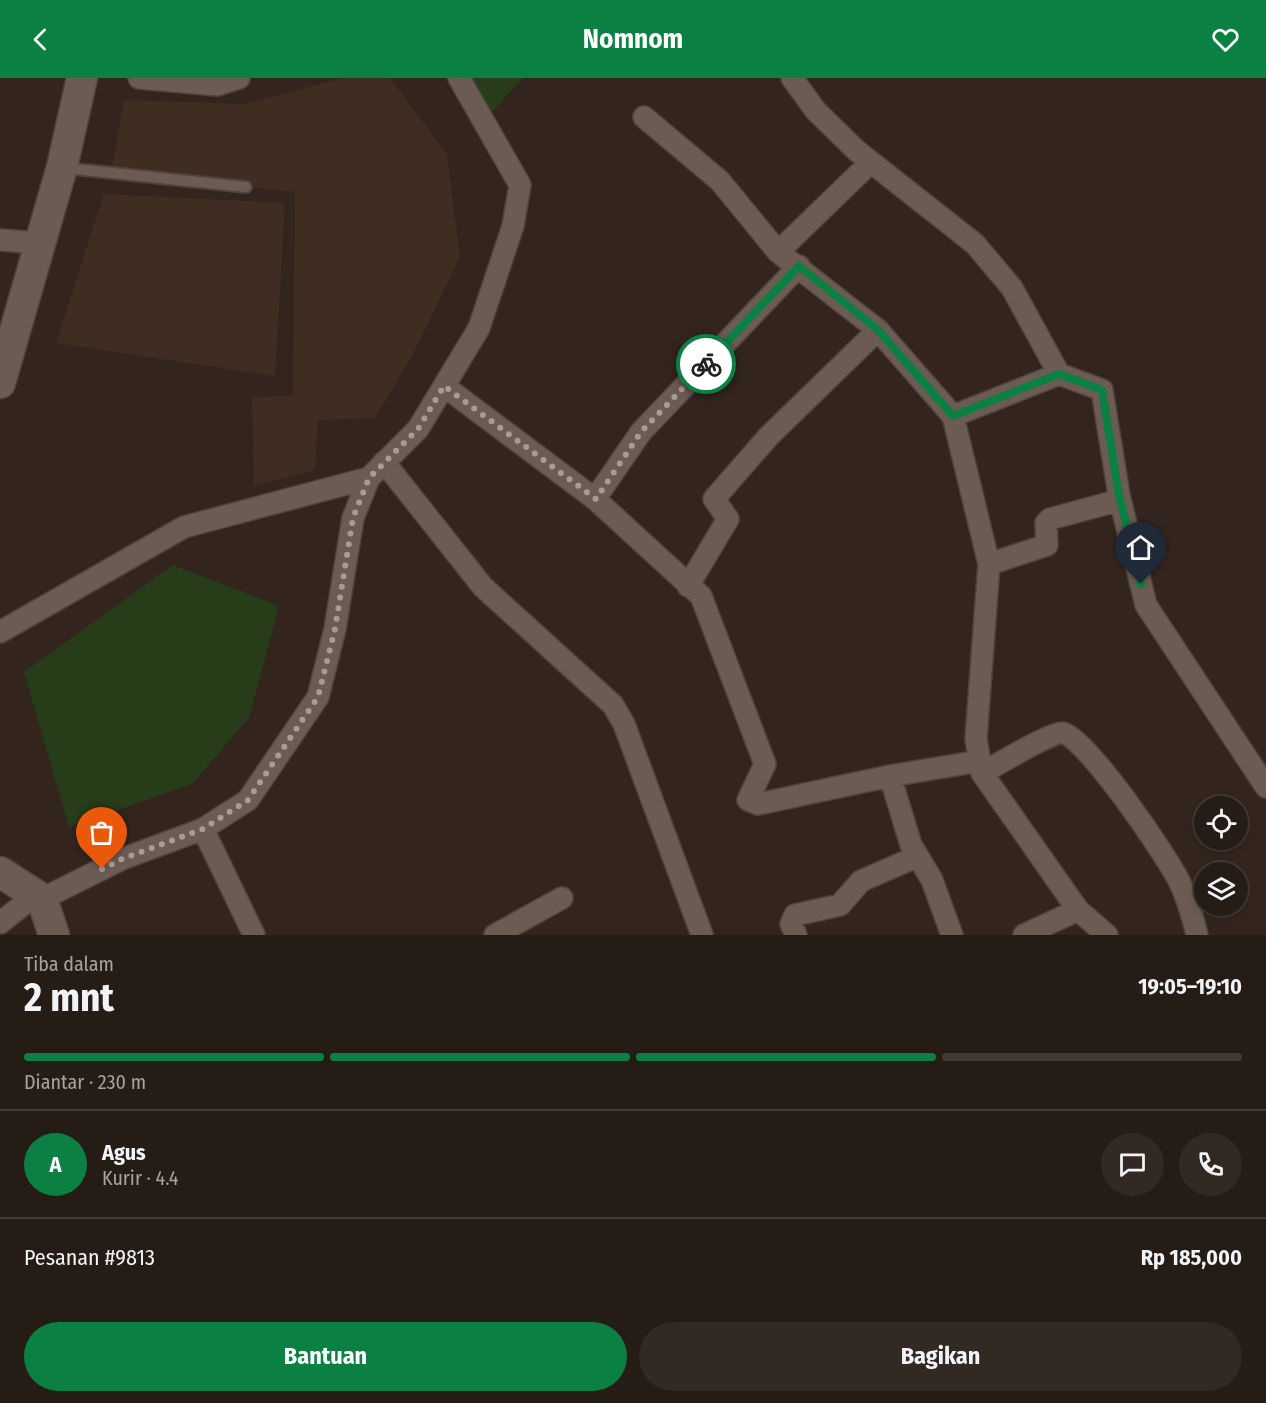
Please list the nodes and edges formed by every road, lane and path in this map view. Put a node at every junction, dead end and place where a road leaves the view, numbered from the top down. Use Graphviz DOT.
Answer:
graph roads {
  1 [pos="82,78"];
  2 [pos="139,78"];
  3 [pos="239,78"];
  4 [pos="459,78"];
  5 [pos="792,78"];
  6 [pos="644,117"];
  7 [pos="871,162"];
  8 [pos="62,167"];
  9 [pos="246,187"];
  10 [pos="0,240"];
  11 [pos="40,243"];
  12 [pos="777,252"];
  13 [pos="799,266"];
  14 [pos="878,330"];
  15 [pos="3,365"];
  16 [pos="1059,374"];
  17 [pos="444,386"];
  18 [pos="953,416"];
  19 [pos="384,462"];
  20 [pos="369,478"];
  21 [pos="596,499"];
  22 [pos="1120,501"];
  23 [pos="989,564"];
  24 [pos="688,586"];
  25 [pos="0,632"];
  26 [pos="981,767"];
  27 [pos="890,776"];
  28 [pos="1266,787"];
  29 [pos="203,829"];
  30 [pos="916,856"];
  31 [pos="0,872"];
  32 [pos="562,898"];
  33 [pos="42,899"];
  34 [pos="1078,910"];
  35 [pos="0,922"];
  36 [pos="54,935"];
  37 [pos="254,935"];
  38 [pos="495,935"];
  39 [pos="702,935"];
  40 [pos="796,935"];
  41 [pos="952,935"];
  42 [pos="1024,935"];
  43 [pos="1107,935"];
  44 [pos="1197,935"];
  1 -- 8 [label="street"];
  2 -- 3 [label="street"];
  4 -- 17 [label="street"];
  5 -- 7 [label="street"];
  6 -- 12 [label="street"];
  7 -- 12 [label="street"];
  7 -- 16 [label="street"];
  8 -- 9 [label="lane"];
  8 -- 11 [label="street"];
  10 -- 11 [label="street"];
  11 -- 15 [label="street"];
  12 -- 13 [label="street"];
  13 -- 14 [label="street"];
  13 -- 21 [label="street"];
  14 -- 18 [label="street"];
  14 -- 24 [label="street"];
  16 -- 18 [label="street"];
  16 -- 22 [label="street"];
  17 -- 19 [label="street"];
  17 -- 21 [label="street"];
  18 -- 23 [label="street"];
  19 -- 20 [label="street"];
  19 -- 39 [label="street"];
  20 -- 25 [label="street"];
  20 -- 29 [label="street"];
  21 -- 24 [label="street"];
  22 -- 23 [label="street"];
  22 -- 28 [label="street"];
  23 -- 26 [label="street"];
  24 -- 27 [label="street"];
  26 -- 27 [label="street"];
  26 -- 34 [label="street"];
  26 -- 44 [label="street"];
  27 -- 30 [label="street"];
  29 -- 33 [label="street"];
  29 -- 37 [label="street"];
  30 -- 40 [label="street"];
  30 -- 41 [label="street"];
  31 -- 33 [label="street"];
  32 -- 38 [label="street"];
  33 -- 35 [label="street"];
  33 -- 36 [label="street"];
  34 -- 42 [label="street"];
  34 -- 43 [label="street"];
}
